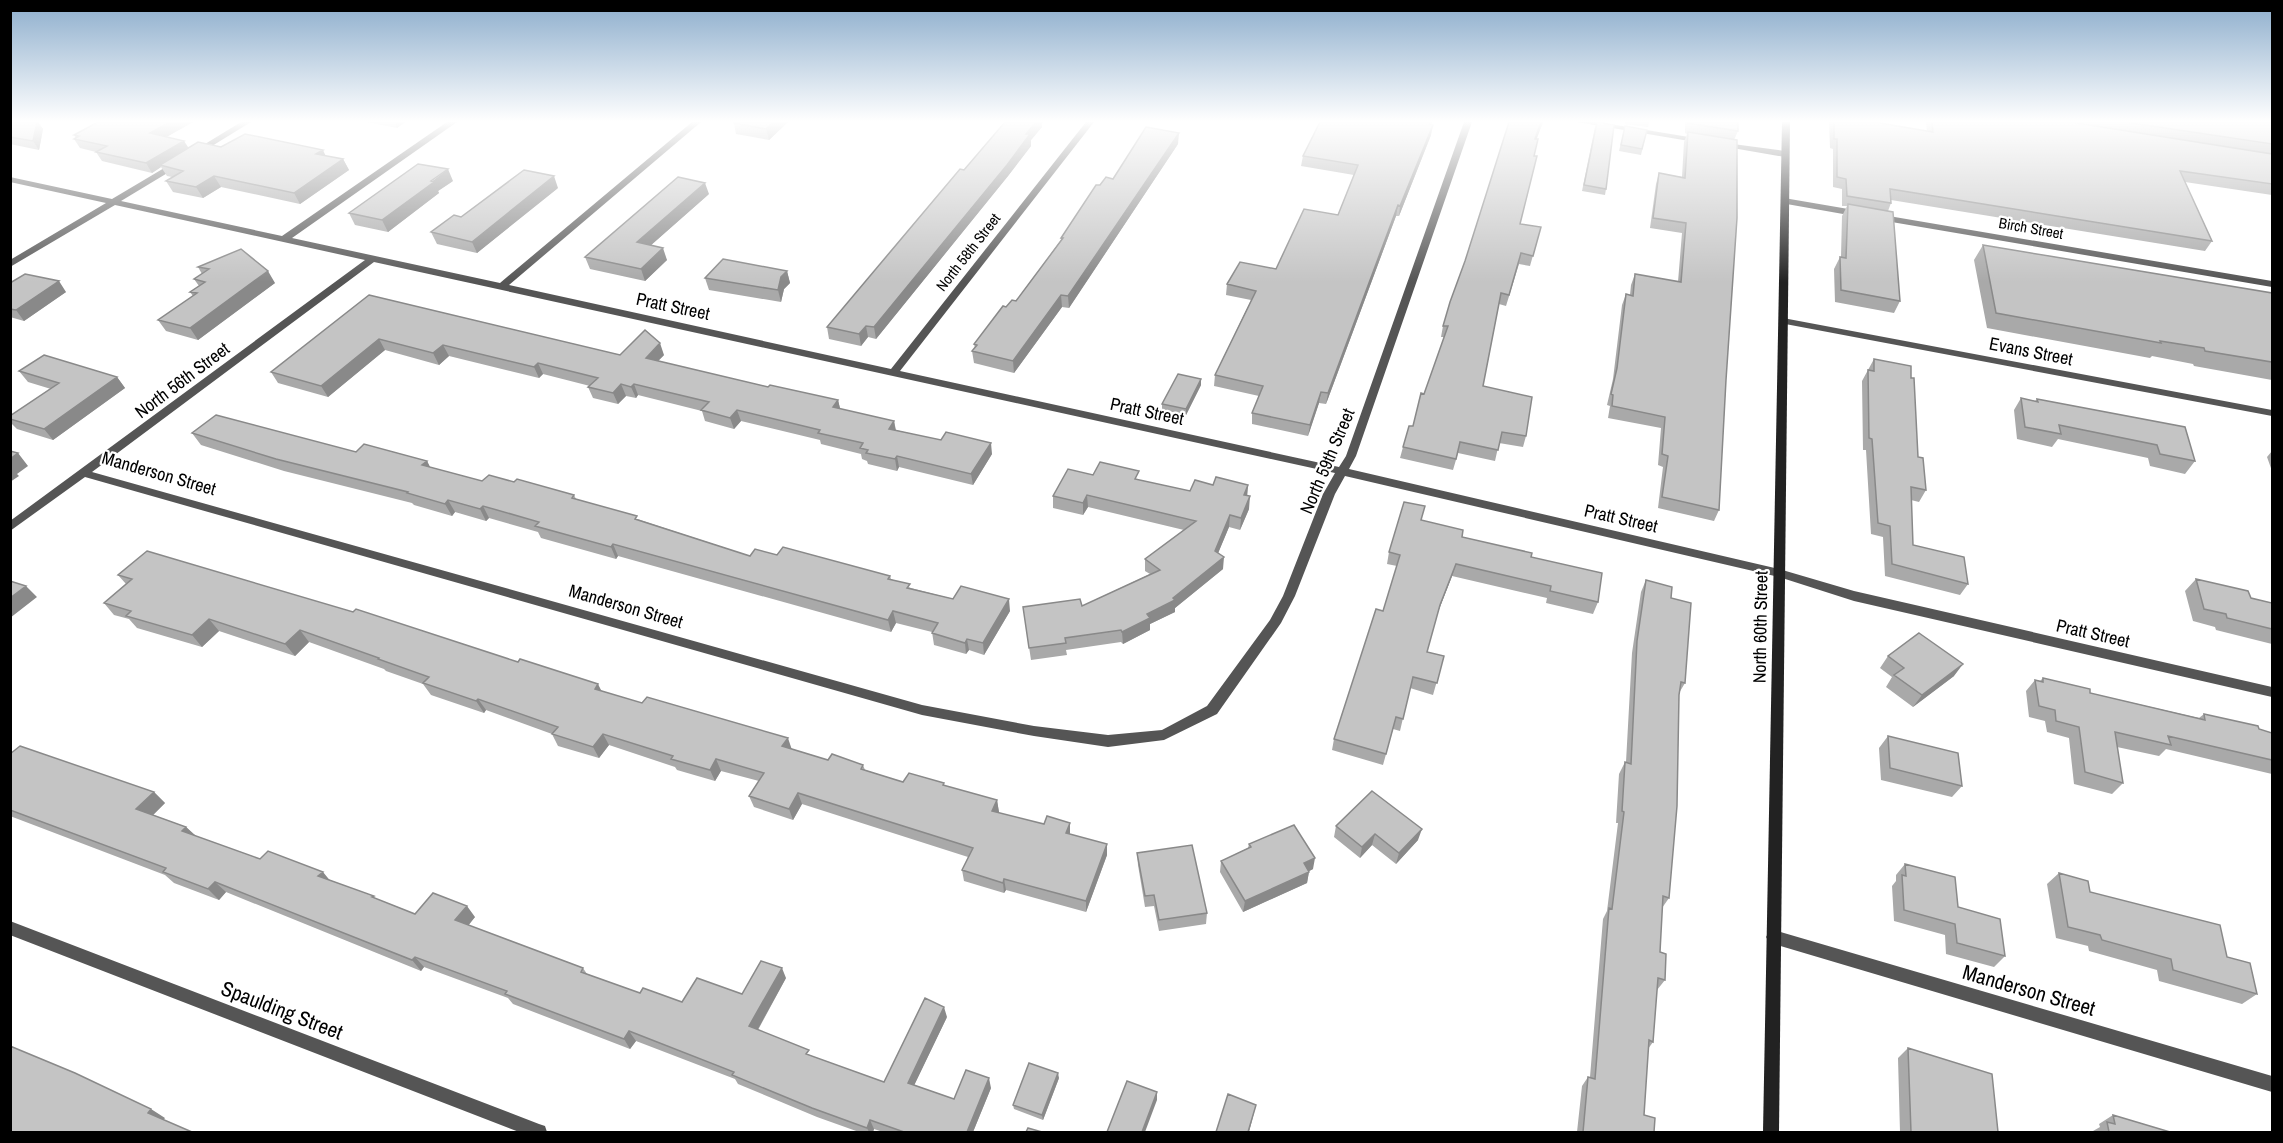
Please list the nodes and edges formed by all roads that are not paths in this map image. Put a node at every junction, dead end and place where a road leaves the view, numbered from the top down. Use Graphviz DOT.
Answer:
graph roads {
  1 [pos="158,175"];
  2 [pos="376,175"];
  3 [pos="634,175"];
  4 [pos="1048,175"];
  5 [pos="1449,175"];
  6 [pos="1785,175"];
  7 [pos="10,180"];
  8 [pos="1784,201"];
  9 [pos="113,202"];
  10 [pos="284,239"];
  11 [pos="373,258"];
  12 [pos="10,264"];
  13 [pos="2272,284"];
  14 [pos="501,287"];
  15 [pos="1783,321"];
  16 [pos="892,373"];
  17 [pos="2272,413"];
  18 [pos="1342,472"];
  19 [pos="84,473"];
  20 [pos="10,527"];
  21 [pos="1779,573"];
  22 [pos="2272,692"];
  23 [pos="1164,735"];
  24 [pos="10,927"];
  25 [pos="1774,937"];
  26 [pos="2272,1084"];
  27 [pos="539,1132"];
  28 [pos="1771,1132"];
  1 -- 9 [label="street"];
  2 -- 10 [label="street"];
  3 -- 14 [label="street"];
  4 -- 16 [label="street, North 58th Street"];
  5 -- 18 [label="street, North 59th Street"];
  6 -- 8 [label="main road, North 60th Street"];
  7 -- 9 [label="street, Pratt Street"];
  8 -- 13 [label="street, Birch Street"];
  8 -- 15 [label="main road, North 60th Street"];
  9 -- 10 [label="street, Pratt Street"];
  9 -- 12 [label="street"];
  10 -- 11 [label="street, Pratt Street"];
  11 -- 14 [label="street, Pratt Street"];
  11 -- 19 [label="street, North 56th Street"];
  14 -- 16 [label="street, Pratt Street"];
  15 -- 17 [label="street, Evans Street"];
  15 -- 21 [label="main road, North 60th Street"];
  16 -- 18 [label="street, Pratt Street"];
  18 -- 21 [label="street, Pratt Street"];
  18 -- 23 [label="street, North 59th Street"];
  19 -- 20 [label="street, North 56th Street"];
  19 -- 23 [label="street, Manderson Street"];
  21 -- 22 [label="street, Pratt Street"];
  21 -- 25 [label="main road, North 60th Street"];
  24 -- 27 [label="street, Spaulding Street"];
  25 -- 26 [label="street, Manderson Street"];
  25 -- 28 [label="main road, North 60th Street"];
}
